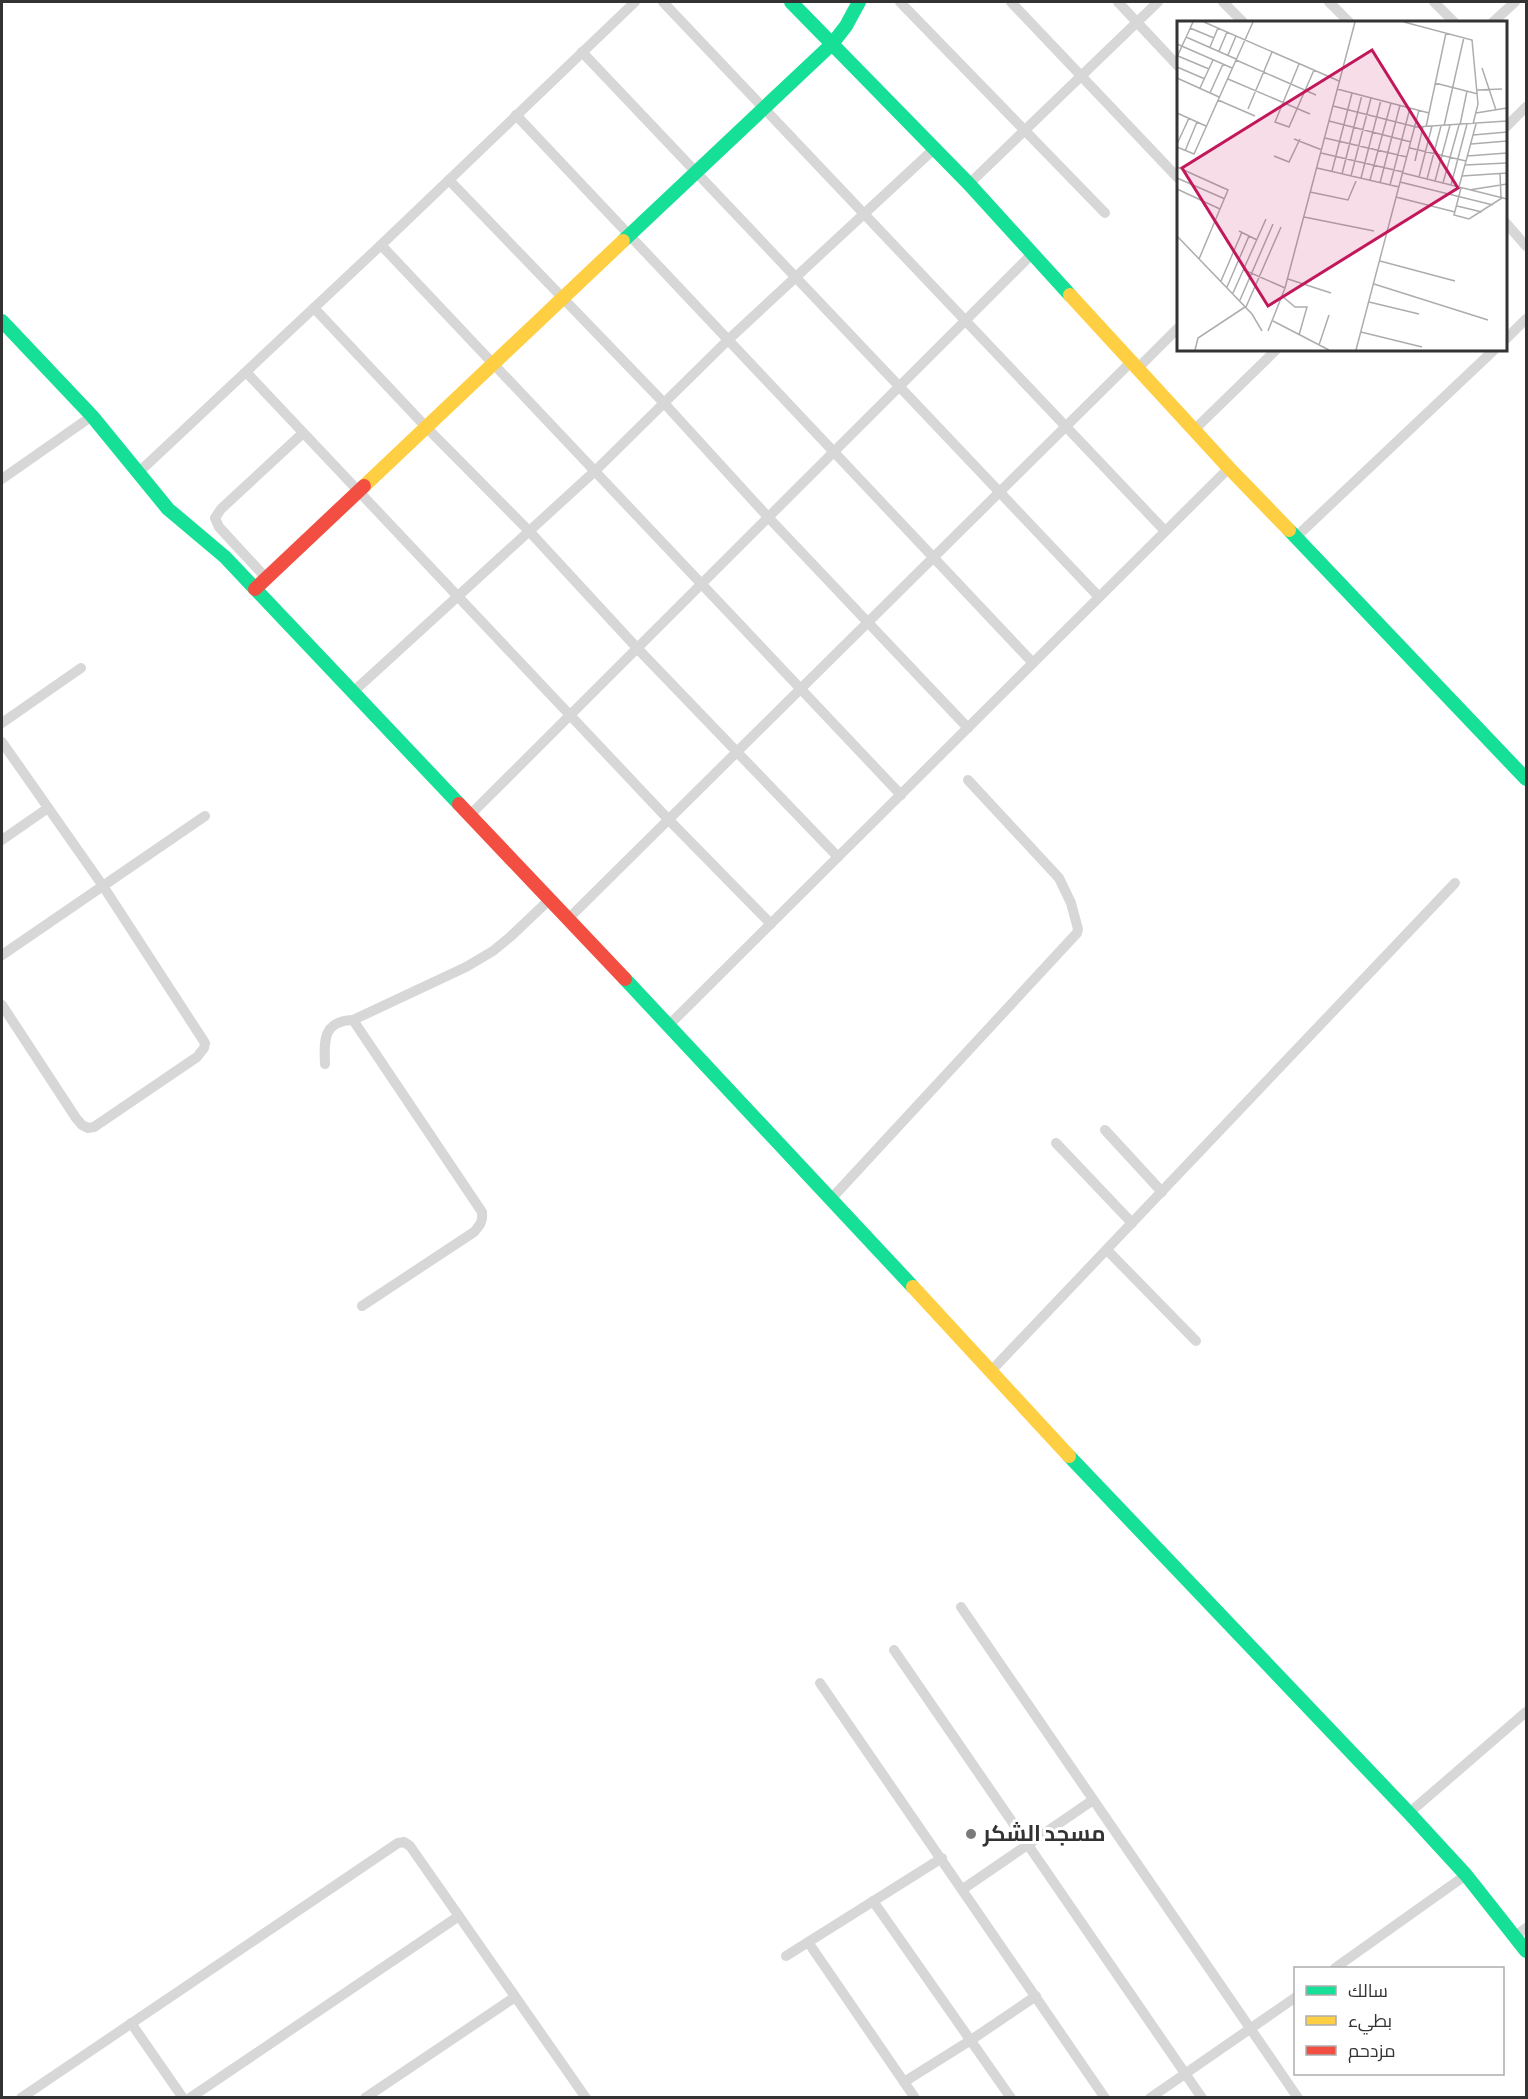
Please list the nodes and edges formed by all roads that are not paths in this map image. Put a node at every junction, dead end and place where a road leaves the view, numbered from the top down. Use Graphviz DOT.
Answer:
graph roads {
  1 [pos="635,2"];
  2 [pos="663,2"];
  3 [pos="791,2"];
  4 [pos="859,2"];
  5 [pos="900,2"];
  6 [pos="1011,2"];
  7 [pos="1118,2"];
  8 [pos="1158,2"];
  9 [pos="1223,2"];
  10 [pos="1329,2"];
  11 [pos="1434,2"];
  12 [pos="1515,2"];
  13 [pos="1242,21"];
  14 [pos="1348,21"];
  15 [pos="1453,21"];
  16 [pos="1494,21"];
  17 [pos="1137,22"];
  18 [pos="832,44"];
  19 [pos="582,52"];
  20 [pos="1177,64"];
  21 [pos="1082,76"];
  22 [pos="764,108"];
  23 [pos="1524,114"];
  24 [pos="516,115"];
  25 [pos="1507,127"];
  26 [pos="1025,130"];
  27 [pos="934,149"];
  28 [pos="696,172"];
  29 [pos="1177,176"];
  30 [pos="449,180"];
  31 [pos="969,184"];
  32 [pos="1105,213"];
  33 [pos="864,214"];
  34 [pos="1507,224"];
  35 [pos="629,235"];
  36 [pos="381,245"];
  37 [pos="1527,246"];
  38 [pos="1033,253"];
  39 [pos="796,278"];
  40 [pos="562,299"];
  41 [pos="314,308"];
  42 [pos="1527,319"];
  43 [pos="965,320"];
  44 [pos="2,321"];
  45 [pos="1177,330"];
  46 [pos="1507,338"];
  47 [pos="729,339"];
  48 [pos="1275,351"];
  49 [pos="1493,351"];
  50 [pos="494,363"];
  51 [pos="1135,364"];
  52 [pos="247,373"];
  53 [pos="899,386"];
  54 [pos="664,403"];
  55 [pos="92,416"];
  56 [pos="1065,426"];
  57 [pos="426,427"];
  58 [pos="1194,429"];
  59 [pos="303,433"];
  60 [pos="834,452"];
  61 [pos="1229,468"];
  62 [pos="595,471"];
  63 [pos="138,473"];
  64 [pos="2,479"];
  65 [pos="358,492"];
  66 [pos="999,492"];
  67 [pos="768,517"];
  68 [pos="529,531"];
  69 [pos="1165,531"];
  70 [pos="1296,537"];
  71 [pos="933,557"];
  72 [pos="266,578"];
  73 [pos="701,584"];
  74 [pos="255,589"];
  75 [pos="459,596"];
  76 [pos="1099,597"];
  77 [pos="868,622"];
  78 [pos="637,648"];
  79 [pos="1033,663"];
  80 [pos="81,668"];
  81 [pos="800,689"];
  82 [pos="353,692"];
  83 [pos="571,715"];
  84 [pos="2,723"];
  85 [pos="968,728"];
  86 [pos="2,742"];
  87 [pos="737,752"];
  88 [pos="1527,779"];
  89 [pos="969,780"];
  90 [pos="901,795"];
  91 [pos="48,808"];
  92 [pos="470,815"];
  93 [pos="205,816"];
  94 [pos="668,819"];
  95 [pos="2,840"];
  96 [pos="838,857"];
  97 [pos="1455,883"];
  98 [pos="103,886"];
  99 [pos="550,899"];
  100 [pos="568,919"];
  101 [pos="771,924"];
  102 [pos="2,956"];
  103 [pos="2,1005"];
  104 [pos="353,1020"];
  105 [pos="669,1025"];
  106 [pos="325,1064"];
  107 [pos="1105,1130"];
  108 [pos="1056,1143"];
  109 [pos="1162,1192"];
  110 [pos="831,1199"];
  111 [pos="1132,1223"];
  112 [pos="1107,1250"];
  113 [pos="362,1306"];
  114 [pos="1196,1341"];
  115 [pos="991,1371"];
  116 [pos="961,1607"];
  117 [pos="894,1650"];
  118 [pos="820,1683"];
  119 [pos="1527,1712"];
  120 [pos="1093,1800"];
  121 [pos="1409,1813"];
  122 [pos="1027,1844"];
  123 [pos="942,1858"];
  124 [pos="1466,1875"];
  125 [pos="963,1889"];
  126 [pos="873,1901"];
  127 [pos="459,1916"];
  128 [pos="1521,1932"];
  129 [pos="808,1942"];
  130 [pos="1527,1951"];
  131 [pos="786,1956"];
  132 [pos="1336,1967"];
  133 [pos="1036,1996"];
  134 [pos="515,1997"];
  135 [pos="1294,1998"];
  136 [pos="131,2023"];
  137 [pos="1250,2029"];
  138 [pos="971,2040"];
  139 [pos="1185,2073"];
  140 [pos="904,2082"];
  141 [pos="21,2097"];
  142 [pos="183,2097"];
  143 [pos="190,2097"];
  144 [pos="365,2097"];
  145 [pos="586,2097"];
  146 [pos="915,2097"];
  147 [pos="1011,2097"];
  148 [pos="1105,2097"];
  149 [pos="1150,2097"];
  150 [pos="1202,2097"];
  151 [pos="1298,2097"];
  1 -- 19 [label="street"];
  2 -- 22 [label="street"];
  3 -- 18 [label="street"];
  4 -- 18 [label="street"];
  5 -- 26 [label="street"];
  6 -- 21 [label="street"];
  7 -- 17 [label="street"];
  8 -- 17 [label="street"];
  9 -- 13 [label="street"];
  10 -- 14 [label="street"];
  11 -- 15 [label="street"];
  12 -- 16 [label="street"];
  17 -- 20 [label="street"];
  17 -- 21 [label="street"];
  18 -- 22 [label="street"];
  18 -- 27 [label="street"];
  19 -- 24 [label="street"];
  19 -- 28 [label="street"];
  21 -- 26 [label="street"];
  21 -- 29 [label="street"];
  22 -- 28 [label="street"];
  22 -- 33 [label="street"];
  23 -- 25 [label="street"];
  24 -- 30 [label="street"];
  24 -- 35 [label="street"];
  26 -- 31 [label="street"];
  26 -- 32 [label="street"];
  27 -- 31 [label="street"];
  27 -- 33 [label="street"];
  28 -- 35 [label="street"];
  28 -- 39 [label="street"];
  30 -- 36 [label="street"];
  30 -- 40 [label="street"];
  31 -- 38 [label="street"];
  33 -- 39 [label="street"];
  33 -- 43 [label="street"];
  34 -- 37 [label="street"];
  35 -- 40 [label="street"];
  35 -- 47 [label="street"];
  36 -- 41 [label="street"];
  36 -- 50 [label="street"];
  38 -- 43 [label="street"];
  38 -- 51 [label="street"];
  39 -- 47 [label="street"];
  39 -- 53 [label="street"];
  40 -- 50 [label="street"];
  40 -- 54 [label="street"];
  41 -- 52 [label="street"];
  41 -- 57 [label="street"];
  42 -- 46 [label="street"];
  43 -- 53 [label="street"];
  43 -- 56 [label="street"];
  44 -- 55 [label="street"];
  45 -- 51 [label="street"];
  47 -- 54 [label="street"];
  47 -- 60 [label="street"];
  48 -- 58 [label="street"];
  49 -- 70 [label="street"];
  50 -- 57 [label="street"];
  50 -- 62 [label="street"];
  51 -- 56 [label="street"];
  51 -- 58 [label="street"];
  52 -- 59 [label="street"];
  52 -- 63 [label="street"];
  53 -- 60 [label="street"];
  53 -- 66 [label="street"];
  54 -- 62 [label="street"];
  54 -- 67 [label="street"];
  55 -- 63 [label="street"];
  55 -- 64 [label="street"];
  56 -- 66 [label="street"];
  56 -- 69 [label="street"];
  57 -- 65 [label="street"];
  57 -- 68 [label="street"];
  58 -- 61 [label="street"];
  59 -- 65 [label="street"];
  59 -- 72 [label="street"];
  60 -- 67 [label="street"];
  60 -- 71 [label="street"];
  61 -- 69 [label="street"];
  61 -- 70 [label="street"];
  62 -- 68 [label="street"];
  62 -- 73 [label="street"];
  63 -- 74 [label="street"];
  65 -- 72 [label="street"];
  65 -- 75 [label="street"];
  66 -- 71 [label="street"];
  66 -- 76 [label="street"];
  67 -- 73 [label="street"];
  67 -- 77 [label="street"];
  68 -- 75 [label="street"];
  68 -- 78 [label="street"];
  69 -- 76 [label="street"];
  70 -- 88 [label="street"];
  71 -- 77 [label="street"];
  71 -- 79 [label="street"];
  72 -- 74 [label="street"];
  73 -- 78 [label="street"];
  73 -- 81 [label="street"];
  74 -- 82 [label="street"];
  75 -- 82 [label="street"];
  75 -- 83 [label="street"];
  76 -- 79 [label="street"];
  77 -- 81 [label="street"];
  77 -- 85 [label="street"];
  78 -- 83 [label="street"];
  78 -- 87 [label="street"];
  79 -- 85 [label="street"];
  80 -- 84 [label="street"];
  81 -- 87 [label="street"];
  81 -- 90 [label="street"];
  82 -- 92 [label="street"];
  83 -- 92 [label="street"];
  83 -- 94 [label="street"];
  85 -- 90 [label="street"];
  86 -- 91 [label="street"];
  87 -- 94 [label="street"];
  87 -- 96 [label="street"];
  89 -- 110 [label="street"];
  90 -- 96 [label="street"];
  91 -- 95 [label="street"];
  91 -- 98 [label="street"];
  92 -- 99 [label="street"];
  93 -- 98 [label="street"];
  94 -- 100 [label="street"];
  94 -- 101 [label="street"];
  96 -- 101 [label="street"];
  97 -- 109 [label="street"];
  98 -- 102 [label="street"];
  98 -- 103 [label="street"];
  99 -- 100 [label="street"];
  99 -- 104 [label="street"];
  100 -- 105 [label="street"];
  101 -- 105 [label="street"];
  104 -- 106 [label="street"];
  104 -- 113 [label="street"];
  105 -- 110 [label="street"];
  107 -- 109 [label="street"];
  108 -- 111 [label="street"];
  109 -- 111 [label="street"];
  110 -- 115 [label="street"];
  111 -- 112 [label="street"];
  112 -- 114 [label="street"];
  112 -- 115 [label="street"];
  115 -- 121 [label="street"];
  116 -- 120 [label="street"];
  117 -- 122 [label="street"];
  118 -- 123 [label="street"];
  119 -- 121 [label="street"];
  120 -- 122 [label="street"];
  120 -- 137 [label="street"];
  121 -- 124 [label="street"];
  122 -- 125 [label="street"];
  122 -- 139 [label="street"];
  123 -- 125 [label="street"];
  123 -- 126 [label="street"];
  124 -- 128 [label="street"];
  124 -- 132 [label="street"];
  125 -- 133 [label="street"];
  126 -- 129 [label="street"];
  126 -- 138 [label="street"];
  127 -- 134 [label="street"];
  127 -- 136 [label="street"];
  127 -- 143 [label="street"];
  128 -- 130 [label="street"];
  129 -- 131 [label="street"];
  129 -- 140 [label="street"];
  133 -- 138 [label="street"];
  133 -- 148 [label="street"];
  134 -- 144 [label="street"];
  134 -- 145 [label="street"];
  135 -- 137 [label="street"];
  136 -- 141 [label="street"];
  136 -- 142 [label="street"];
  137 -- 139 [label="street"];
  137 -- 151 [label="street"];
  138 -- 140 [label="street"];
  138 -- 147 [label="street"];
  139 -- 149 [label="street"];
  139 -- 150 [label="street"];
  140 -- 146 [label="street"];
}
